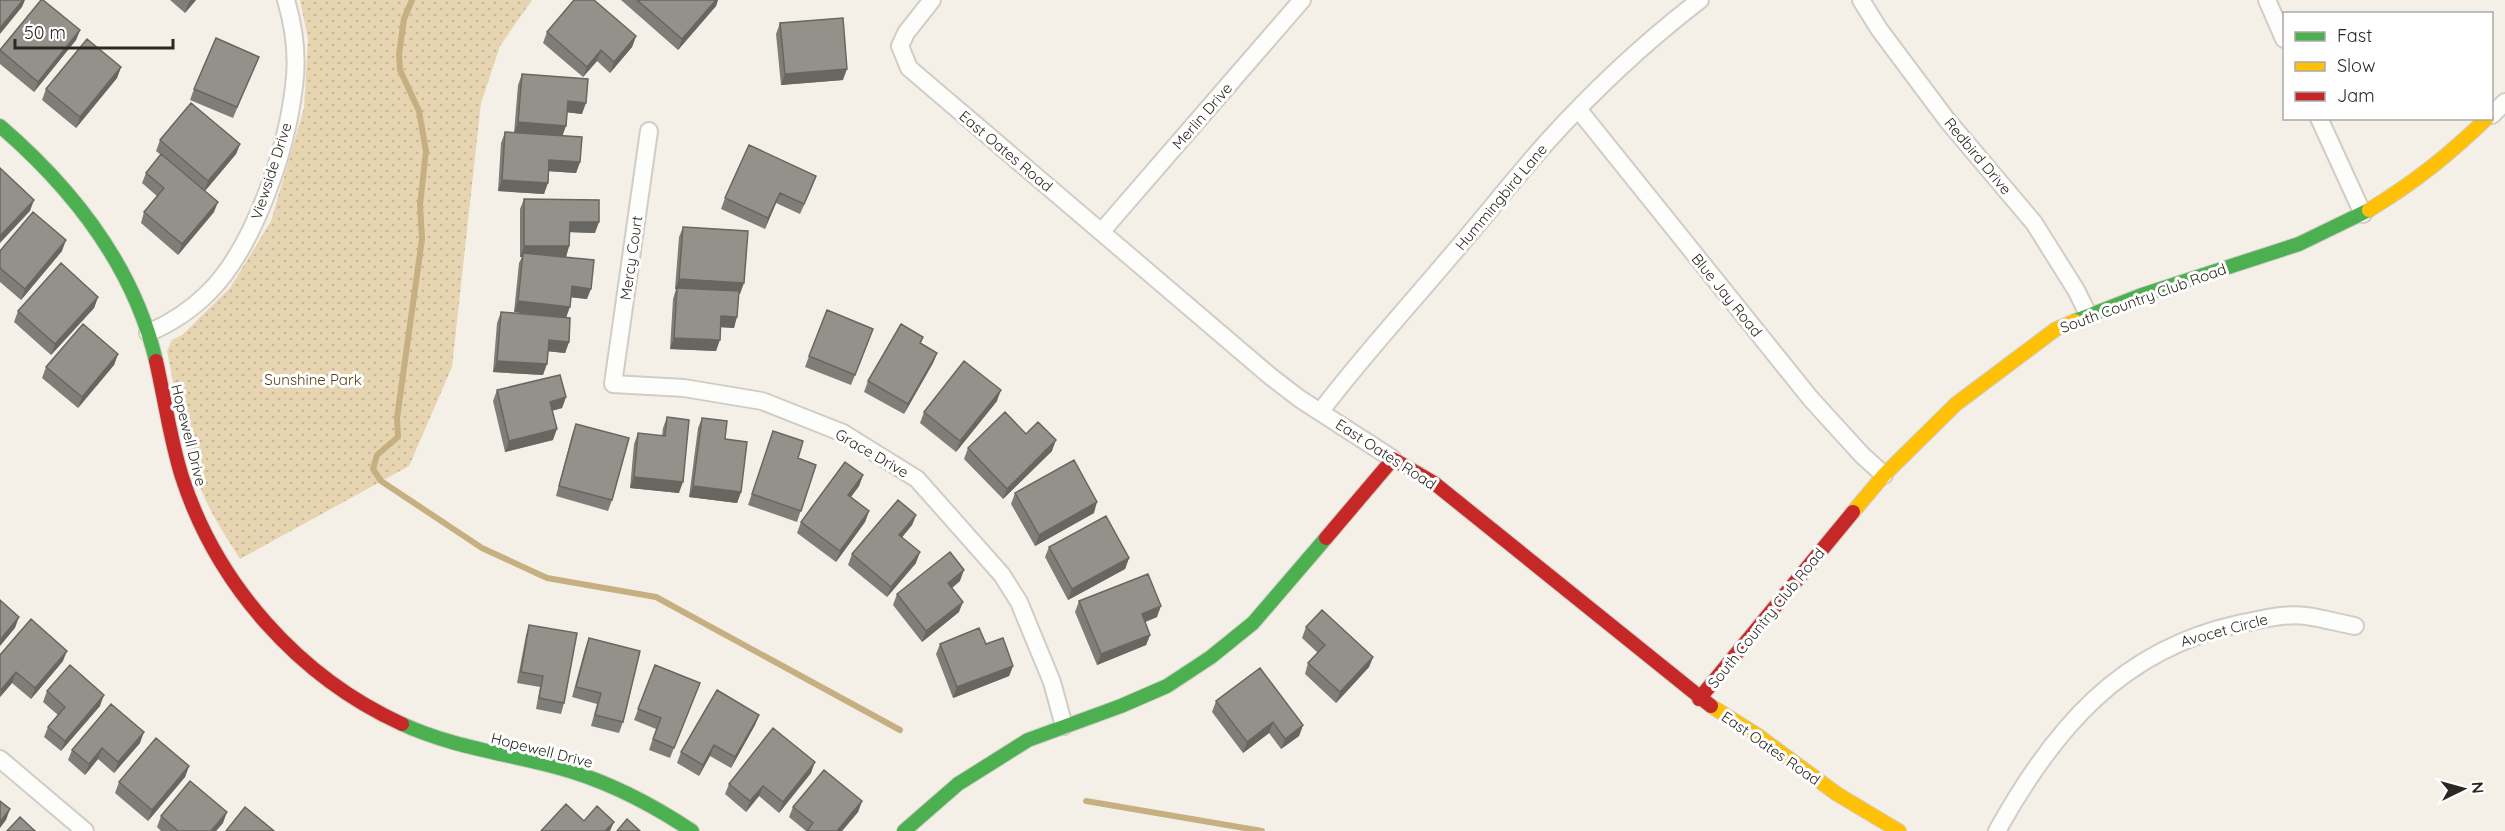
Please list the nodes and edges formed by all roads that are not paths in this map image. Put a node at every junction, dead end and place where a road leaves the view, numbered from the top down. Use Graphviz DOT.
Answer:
graph roads {
  1 [pos="286,0"];
  2 [pos="932,0"];
  3 [pos="1302,0"];
  4 [pos="1700,0"];
  5 [pos="1861,0"];
  6 [pos="2266,0"];
  7 [pos="2283,37"];
  8 [pos="2505,102"];
  9 [pos="1578,109"];
  10 [pos="2493,114"];
  11 [pos="2320,120"];
  12 [pos="2485,120"];
  13 [pos="0,126"];
  14 [pos="649,131"];
  15 [pos="2363,214"];
  16 [pos="1102,231"];
  17 [pos="2089,316"];
  18 [pos="148,333"];
  19 [pos="613,384"];
  20 [pos="1320,412"];
  21 [pos="1393,459"];
  22 [pos="1884,475"];
  23 [pos="2355,626"];
  24 [pos="1699,699"];
  25 [pos="1064,726"];
  26 [pos="0,759"];
  27 [pos="85,831"];
  28 [pos="693,831"];
  29 [pos="904,831"];
  30 [pos="1899,831"];
  31 [pos="1997,831"];
  1 -- 18 [label="street, Viewside Drive"];
  2 -- 16 [label="street, East Oates Road"];
  3 -- 16 [label="street, Merlin Drive"];
  4 -- 9 [label="street, Hummingbird Lane"];
  5 -- 17 [label="street, Redbird Drive"];
  6 -- 7 [label="street"];
  8 -- 10 [label="street"];
  9 -- 20 [label="street, Hummingbird Lane"];
  9 -- 22 [label="street, Blue Jay Road"];
  11 -- 15 [label="street"];
  12 -- 15 [label="street, South Country Club Road"];
  13 -- 18 [label="street, Hopewell Drive"];
  14 -- 19 [label="street, Mercy Court"];
  15 -- 17 [label="street, South Country Club Road"];
  16 -- 20 [label="street, East Oates Road"];
  17 -- 22 [label="street, South Country Club Road"];
  18 -- 28 [label="street, Hopewell Drive"];
  19 -- 25 [label="street, Grace Drive"];
  20 -- 21 [label="street, East Oates Road"];
  21 -- 24 [label="street, East Oates Road"];
  21 -- 25 [label="street"];
  22 -- 24 [label="street, South Country Club Road"];
  23 -- 31 [label="street, Avocet Circle"];
  24 -- 30 [label="street, East Oates Road"];
  25 -- 29 [label="street"];
  26 -- 27 [label="street"];
}
